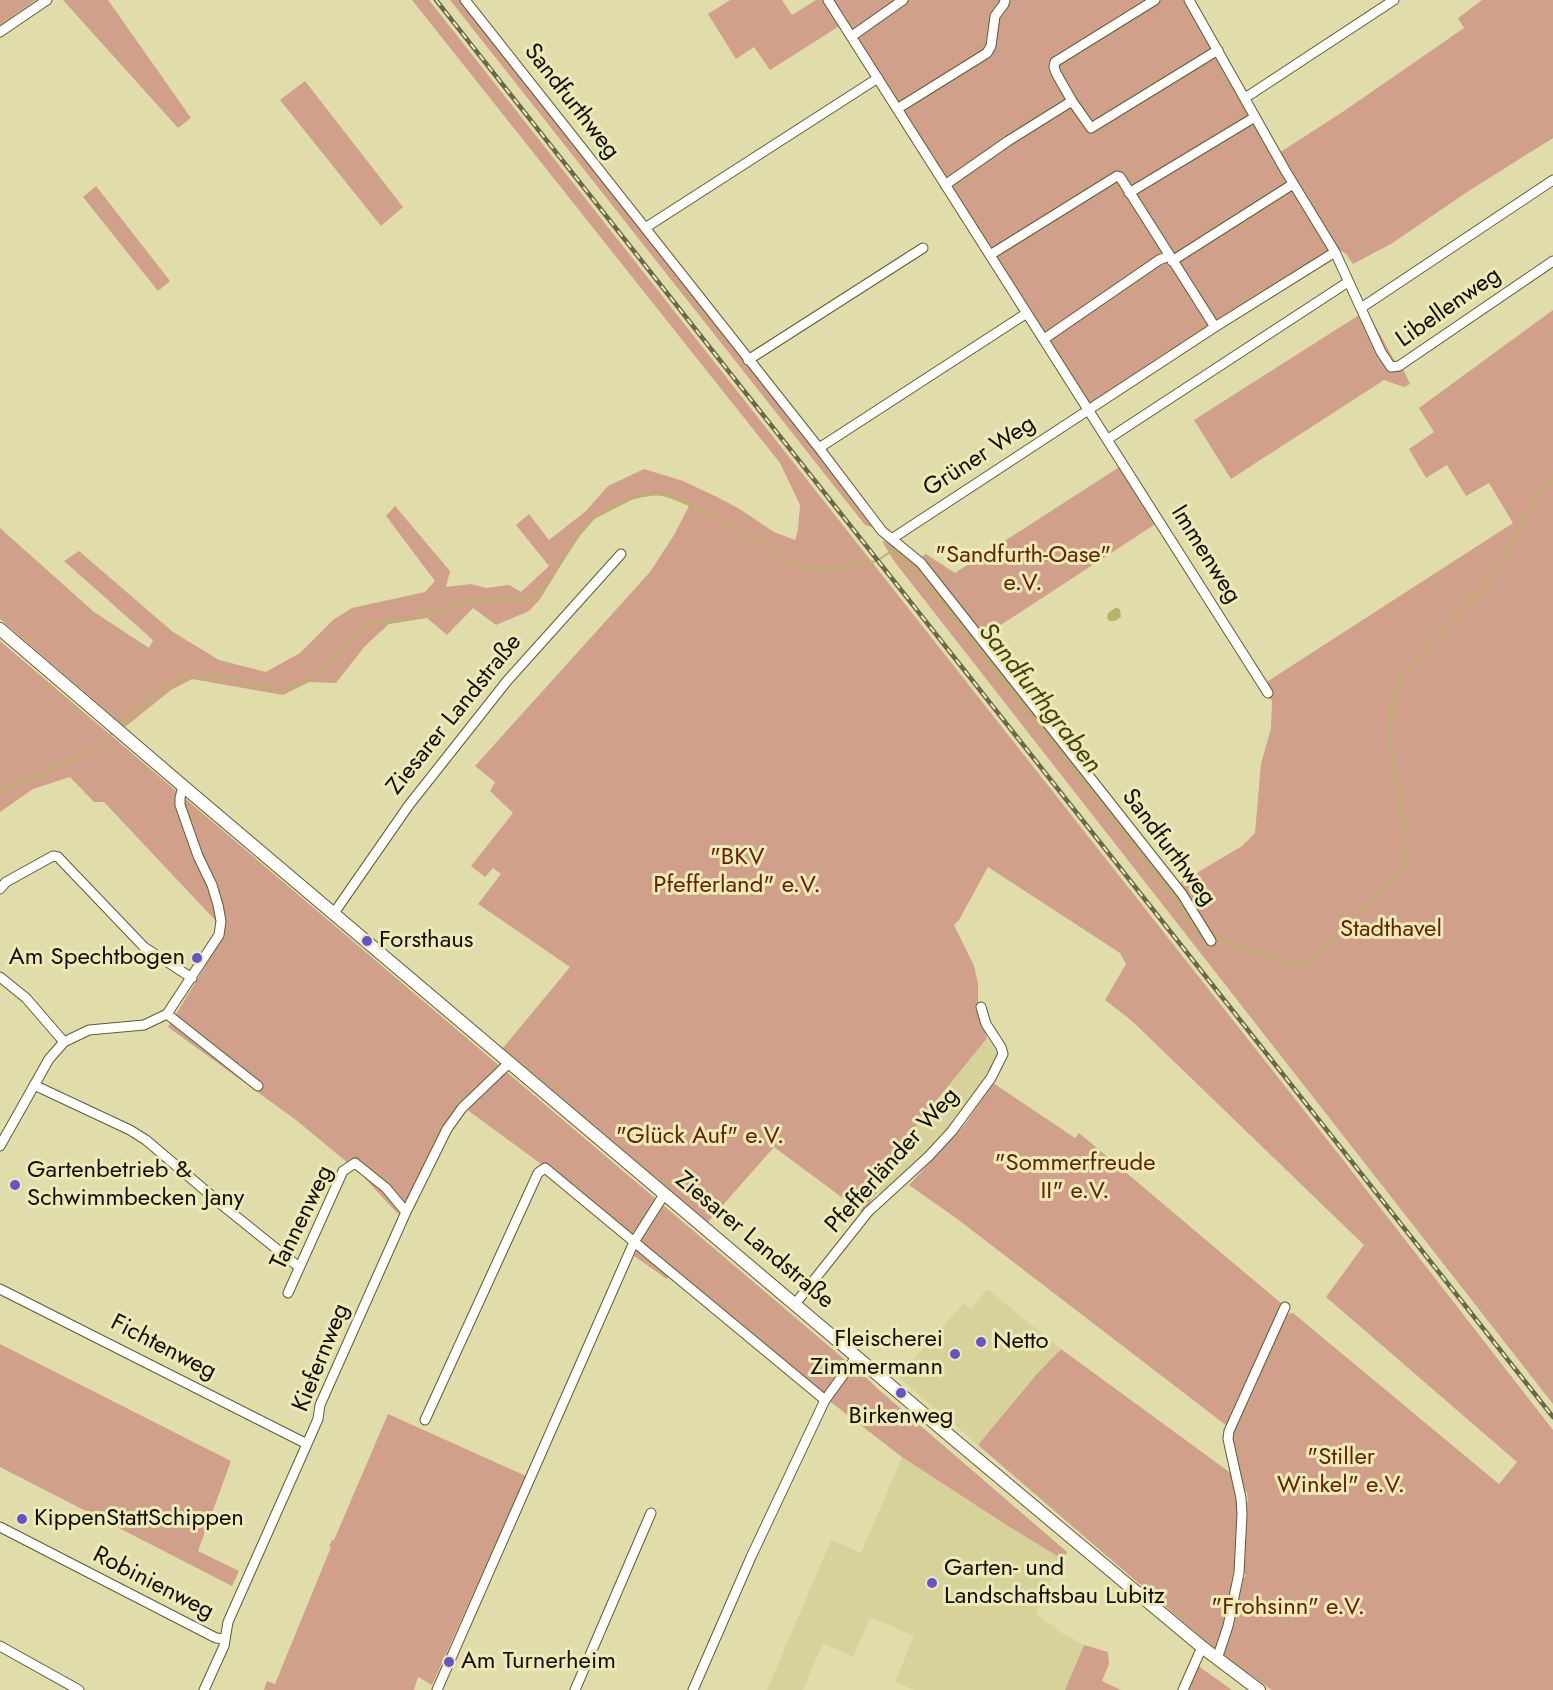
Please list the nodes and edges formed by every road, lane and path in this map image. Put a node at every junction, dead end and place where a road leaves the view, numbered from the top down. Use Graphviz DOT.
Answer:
graph roads {
  1 [pos="47,0"];
  2 [pos="465,0"];
  3 [pos="828,0"];
  4 [pos="903,0"];
  5 [pos="1005,0"];
  6 [pos="1155,0"];
  7 [pos="1189,0"];
  8 [pos="1394,0"];
  9 [pos="0,32"];
  10 [pos="852,36"];
  11 [pos="1218,50"];
  12 [pos="878,78"];
  13 [pos="1245,98"];
  14 [pos="1072,101"];
  15 [pos="897,109"];
  16 [pos="1255,117"];
  17 [pos="1553,180"];
  18 [pos="1293,184"];
  19 [pos="945,185"];
  20 [pos="1129,193"];
  21 [pos="645,228"];
  22 [pos="923,248"];
  23 [pos="1335,252"];
  24 [pos="990,255"];
  25 [pos="1171,259"];
  26 [pos="1553,261"];
  27 [pos="1348,282"];
  28 [pos="1361,308"];
  29 [pos="1027,313"];
  30 [pos="1215,327"];
  31 [pos="1044,339"];
  32 [pos="748,360"];
  33 [pos="1089,410"];
  34 [pos="1108,439"];
  35 [pos="819,448"];
  36 [pos="893,538"];
  37 [pos="621,554"];
  38 [pos="0,629"];
  39 [pos="1268,693"];
  40 [pos="183,786"];
  41 [pos="0,889"];
  42 [pos="334,914"];
  43 [pos="1211,940"];
  44 [pos="0,977"];
  45 [pos="192,978"];
  46 [pos="981,1007"];
  47 [pos="167,1014"];
  48 [pos="64,1042"];
  49 [pos="510,1062"];
  50 [pos="34,1085"];
  51 [pos="258,1086"];
  52 [pos="0,1146"];
  53 [pos="665,1193"];
  54 [pos="406,1212"];
  55 [pos="634,1242"];
  56 [pos="299,1267"];
  57 [pos="0,1288"];
  58 [pos="288,1293"];
  59 [pos="795,1304"];
  60 [pos="1285,1307"];
  61 [pos="857,1356"];
  62 [pos="825,1400"];
  63 [pos="425,1420"];
  64 [pos="307,1444"];
  65 [pos="651,1513"];
  66 [pos="0,1527"];
  67 [pos="225,1640"];
  68 [pos="0,1646"];
  69 [pos="1202,1647"];
  70 [pos="1217,1659"];
  71 [pos="79,1690"];
  72 [pos="204,1690"];
  73 [pos="438,1690"];
  74 [pos="575,1690"];
  75 [pos="693,1690"];
  76 [pos="1183,1690"];
  77 [pos="1258,1690"];
  1 -- 9 [label="street"];
  2 -- 21 [label="street, Sandfurthweg"];
  3 -- 10 [label="street, Immenweg"];
  4 -- 10 [label="street"];
  5 -- 15 [label="street"];
  6 -- 14 [label="street"];
  7 -- 11 [label="street, Libellenweg"];
  8 -- 13 [label="street"];
  10 -- 12 [label="street, Immenweg"];
  11 -- 13 [label="street, Libellenweg"];
  11 -- 14 [label="street"];
  12 -- 15 [label="street, Immenweg"];
  12 -- 21 [label="street"];
  13 -- 16 [label="street, Libellenweg"];
  14 -- 19 [label="street"];
  15 -- 19 [label="street, Immenweg"];
  16 -- 18 [label="street, Libellenweg"];
  16 -- 20 [label="street"];
  17 -- 28 [label="street, Libellenweg"];
  18 -- 23 [label="street, Libellenweg"];
  18 -- 25 [label="street"];
  19 -- 24 [label="street, Immenweg"];
  20 -- 24 [label="street"];
  20 -- 25 [label="street"];
  21 -- 32 [label="street, Sandfurthweg"];
  22 -- 32 [label="street"];
  23 -- 27 [label="street, Libellenweg"];
  23 -- 30 [label="street"];
  24 -- 29 [label="street, Immenweg"];
  25 -- 30 [label="street"];
  25 -- 31 [label="street"];
  26 -- 28 [label="street, Libellenweg"];
  27 -- 28 [label="street, Libellenweg"];
  27 -- 34 [label="street"];
  29 -- 31 [label="street, Immenweg"];
  29 -- 35 [label="street"];
  30 -- 33 [label="street"];
  31 -- 33 [label="street, Immenweg"];
  32 -- 35 [label="street, Sandfurthweg"];
  33 -- 34 [label="street, Immenweg"];
  33 -- 36 [label="street, Grüner Weg"];
  34 -- 39 [label="street, Immenweg"];
  35 -- 36 [label="street, Sandfurthweg"];
  36 -- 43 [label="street, Sandfurthweg"];
  37 -- 42 [label="street, Ziesarer Landstraße"];
  38 -- 40 [label="main road, Ziesarer Landstraße"];
  40 -- 42 [label="main road, Ziesarer Landstraße"];
  40 -- 45 [label="street"];
  41 -- 45 [label="street"];
  42 -- 49 [label="main road, Ziesarer Landstraße"];
  44 -- 48 [label="street"];
  45 -- 47 [label="street"];
  46 -- 59 [label="street, Pfefferländer Weg"];
  47 -- 48 [label="street"];
  47 -- 51 [label="street"];
  48 -- 50 [label="street"];
  49 -- 53 [label="main road, Ziesarer Landstraße"];
  49 -- 54 [label="street, Kiefernweg"];
  50 -- 52 [label="street"];
  50 -- 56 [label="street"];
  53 -- 55 [label="street"];
  53 -- 59 [label="main road, Ziesarer Landstraße"];
  54 -- 56 [label="street, Tannenweg"];
  54 -- 64 [label="street, Kiefernweg"];
  55 -- 62 [label="street"];
  55 -- 63 [label="street"];
  55 -- 73 [label="street"];
  56 -- 58 [label="street, Tannenweg"];
  57 -- 64 [label="street, Fichtenweg"];
  59 -- 61 [label="main road, Ziesarer Landstraße"];
  60 -- 70 [label="street"];
  61 -- 62 [label="street"];
  61 -- 69 [label="main road, Ziesarer Landstraße"];
  62 -- 75 [label="street"];
  64 -- 67 [label="street, Kiefernweg"];
  65 -- 74 [label="street"];
  66 -- 67 [label="street, Robinienweg"];
  67 -- 72 [label="street, Kiefernweg"];
  68 -- 71 [label="street"];
  69 -- 70 [label="main road, Ziesarer Landstraße"];
  69 -- 76 [label="street"];
  70 -- 77 [label="main road, Ziesarer Landstraße"];
}
